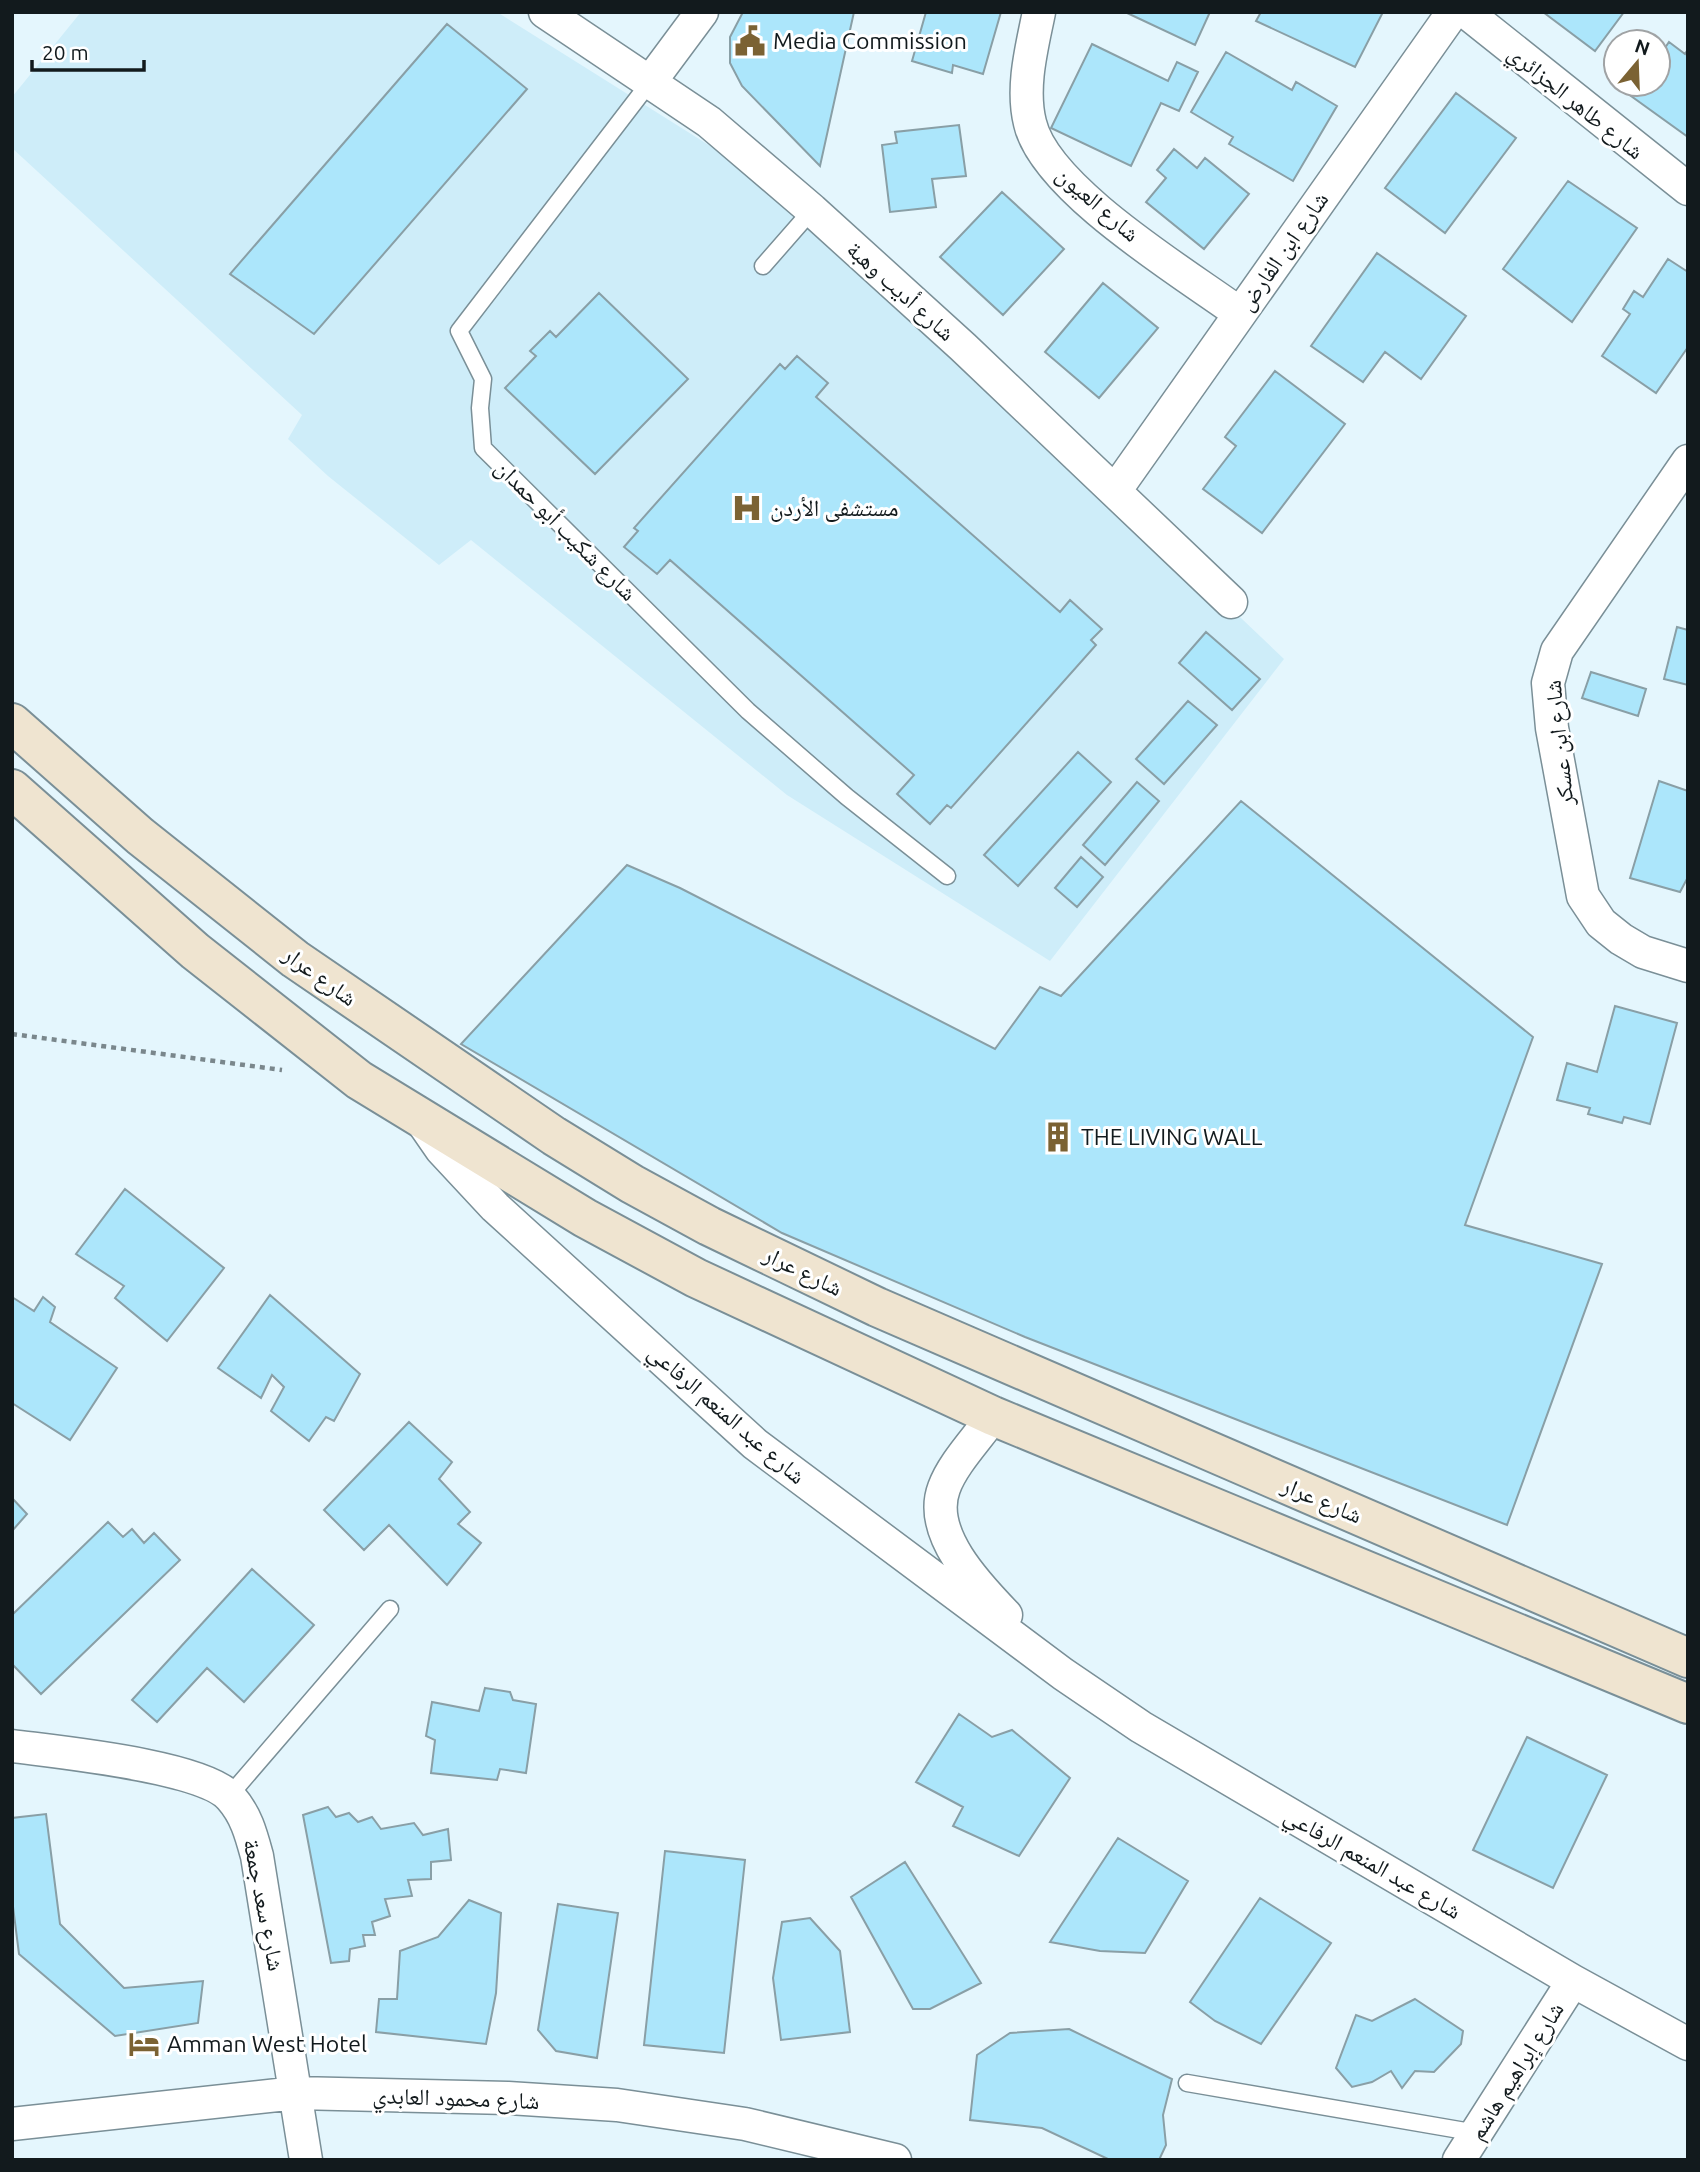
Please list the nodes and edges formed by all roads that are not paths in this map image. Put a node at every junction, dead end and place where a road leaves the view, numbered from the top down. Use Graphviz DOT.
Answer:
graph roads {
  1 [pos="545,12"];
  2 [pos="702,12"];
  3 [pos="1040,12"];
  4 [pos="1453,12"];
  5 [pos="1466,12"];
  6 [pos="650,82"];
  7 [pos="1688,190"];
  8 [pos="812,210"];
  9 [pos="763,266"];
  10 [pos="1239,313"];
  11 [pos="1688,461"];
  12 [pos="1115,491"];
  13 [pos="1231,602"];
  14 [pos="12,723"];
  15 [pos="12,789"];
  16 [pos="947,876"];
  17 [pos="1688,966"];
  18 [pos="421,1121"];
  19 [pos="993,1416"];
  20 [pos="390,1609"];
  21 [pos="1688,1658"];
  22 [pos="1063,1674"];
  23 [pos="1688,1703"];
  24 [pos="12,1746"];
  25 [pos="230,1795"];
  26 [pos="1573,1981"];
  27 [pos="1688,2044"];
  28 [pos="1187,2082"];
  29 [pos="296,2093"];
  30 [pos="12,2124"];
  31 [pos="1477,2133"];
  32 [pos="306,2160"];
  33 [pos="895,2160"];
  34 [pos="1459,2160"];
  1 -- 6 [label="street, شارع أديب وهبة"];
  2 -- 6 [label="street, شارع شكيب أبو حمدان"];
  3 -- 10 [label="street, شارع العيون"];
  4 -- 10 [label="street, شارع ابن الفارض"];
  5 -- 7 [label="street, شارع طاهر الجزائري"];
  6 -- 8 [label="street, شارع أديب وهبة"];
  6 -- 16 [label="lane, شارع شكيب أبو حمدان"];
  8 -- 9 [label="lane"];
  8 -- 12 [label="street, شارع أديب وهبة"];
  10 -- 12 [label="street, شارع ابن الفارض"];
  11 -- 17 [label="street, شارع ابن عسكر"];
  12 -- 13 [label="street, شارع أديب وهبة"];
  14 -- 21 [label="main road, شارع عرار"];
  15 -- 18 [label="main road, شارع عرار"];
  18 -- 19 [label="main road, شارع عرار"];
  18 -- 22 [label="street, شارع عبد المنعم الرفاعي"];
  19 -- 22 [label="street, شارع عبد المنعم الرفاعي"];
  19 -- 23 [label="main road, شارع عرار"];
  20 -- 25 [label="lane"];
  22 -- 26 [label="street, شارع عبد المنعم الرفاعي"];
  24 -- 25 [label="street"];
  25 -- 29 [label="street, شارع سعد جمعة"];
  26 -- 27 [label="street, شارع عبد المنعم الرفاعي"];
  26 -- 31 [label="street, شارع إبراهيم هاشم"];
  28 -- 31 [label="lane"];
  29 -- 30 [label="street, شارع محمود العابدي"];
  29 -- 32 [label="street, شارع سعد جمعة"];
  29 -- 33 [label="street, شارع محمود العابدي"];
  31 -- 34 [label="street, شارع إبراهيم هاشم"];
}
